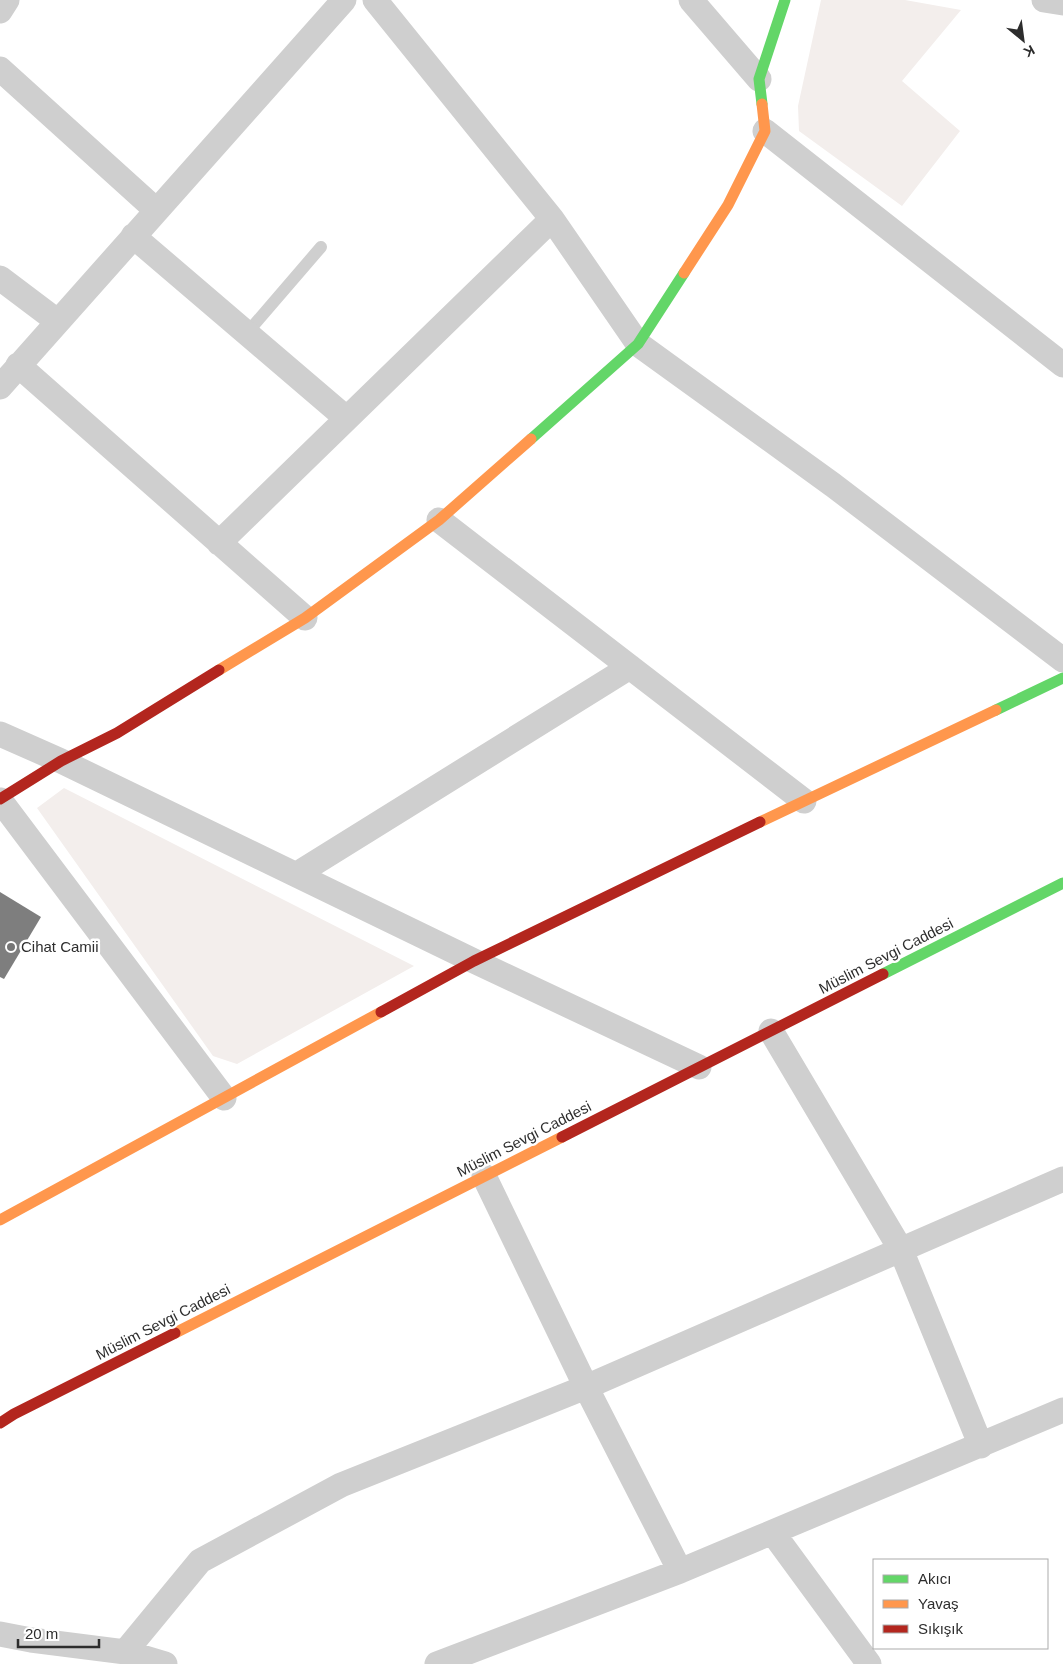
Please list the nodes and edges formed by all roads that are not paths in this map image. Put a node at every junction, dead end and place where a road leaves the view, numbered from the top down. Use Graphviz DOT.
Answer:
graph roads {
  1 [pos="7,0"];
  2 [pos="344,0"];
  3 [pos="375,0"];
  4 [pos="691,0"];
  5 [pos="785,0"];
  6 [pos="1044,0"];
  7 [pos="1063,3"];
  8 [pos="0,11"];
  9 [pos="0,69"];
  10 [pos="759,79"];
  11 [pos="765,132"];
  12 [pos="156,210"];
  13 [pos="552,219"];
  14 [pos="133,236"];
  15 [pos="321,248"];
  16 [pos="0,278"];
  17 [pos="57,322"];
  18 [pos="247,333"];
  19 [pos="638,344"];
  20 [pos="18,365"];
  21 [pos="1063,365"];
  22 [pos="0,387"];
  23 [pos="346,418"];
  24 [pos="439,520"];
  25 [pos="219,543"];
  26 [pos="304,618"];
  27 [pos="1063,660"];
  28 [pos="630,667"];
  29 [pos="1063,678"];
  30 [pos="0,734"];
  31 [pos="61,760"];
  32 [pos="0,799"];
  33 [pos="804,801"];
  34 [pos="297,874"];
  35 [pos="1063,884"];
  36 [pos="474,961"];
  37 [pos="772,1031"];
  38 [pos="699,1068"];
  39 [pos="224,1098"];
  40 [pos="484,1176"];
  41 [pos="1063,1179"];
  42 [pos="0,1220"];
  43 [pos="901,1250"];
  44 [pos="586,1387"];
  45 [pos="1063,1410"];
  46 [pos="0,1423"];
  47 [pos="981,1446"];
  48 [pos="773,1533"];
  49 [pos="680,1571"];
  50 [pos="0,1634"];
  51 [pos="125,1652"];
  52 [pos="165,1664"];
  53 [pos="436,1664"];
  54 [pos="869,1664"];
  1 -- 8 [label="street"];
  2 -- 12 [label="street"];
  3 -- 13 [label="street"];
  4 -- 10 [label="street"];
  5 -- 10 [label="street"];
  6 -- 7 [label="street"];
  9 -- 12 [label="street"];
  10 -- 11 [label="street"];
  11 -- 19 [label="street"];
  11 -- 21 [label="street"];
  12 -- 14 [label="street"];
  13 -- 19 [label="street"];
  13 -- 23 [label="street"];
  14 -- 17 [label="street"];
  14 -- 18 [label="street"];
  15 -- 18 [label="lane"];
  16 -- 17 [label="street"];
  17 -- 20 [label="street"];
  18 -- 23 [label="street"];
  19 -- 24 [label="street"];
  19 -- 27 [label="street"];
  20 -- 22 [label="street"];
  20 -- 25 [label="street"];
  23 -- 25 [label="street"];
  24 -- 26 [label="street"];
  24 -- 28 [label="street"];
  25 -- 26 [label="street"];
  26 -- 31 [label="street"];
  28 -- 33 [label="street"];
  28 -- 34 [label="street"];
  29 -- 33 [label="street"];
  30 -- 31 [label="street"];
  31 -- 32 [label="street"];
  31 -- 34 [label="street"];
  32 -- 39 [label="street"];
  33 -- 36 [label="street"];
  34 -- 36 [label="street"];
  35 -- 37 [label="street, Müslim Sevgi Caddesi"];
  36 -- 38 [label="street"];
  36 -- 39 [label="street"];
  37 -- 38 [label="street, Müslim Sevgi Caddesi"];
  37 -- 43 [label="street"];
  38 -- 40 [label="street, Müslim Sevgi Caddesi"];
  39 -- 42 [label="street"];
  40 -- 44 [label="street"];
  40 -- 46 [label="street, Müslim Sevgi Caddesi"];
  41 -- 43 [label="street"];
  43 -- 44 [label="street"];
  43 -- 47 [label="street"];
  44 -- 49 [label="street"];
  44 -- 51 [label="street"];
  45 -- 47 [label="street"];
  47 -- 48 [label="street"];
  48 -- 49 [label="street"];
  48 -- 54 [label="street"];
  49 -- 53 [label="street"];
  50 -- 51 [label="street"];
  51 -- 52 [label="street"];
}
